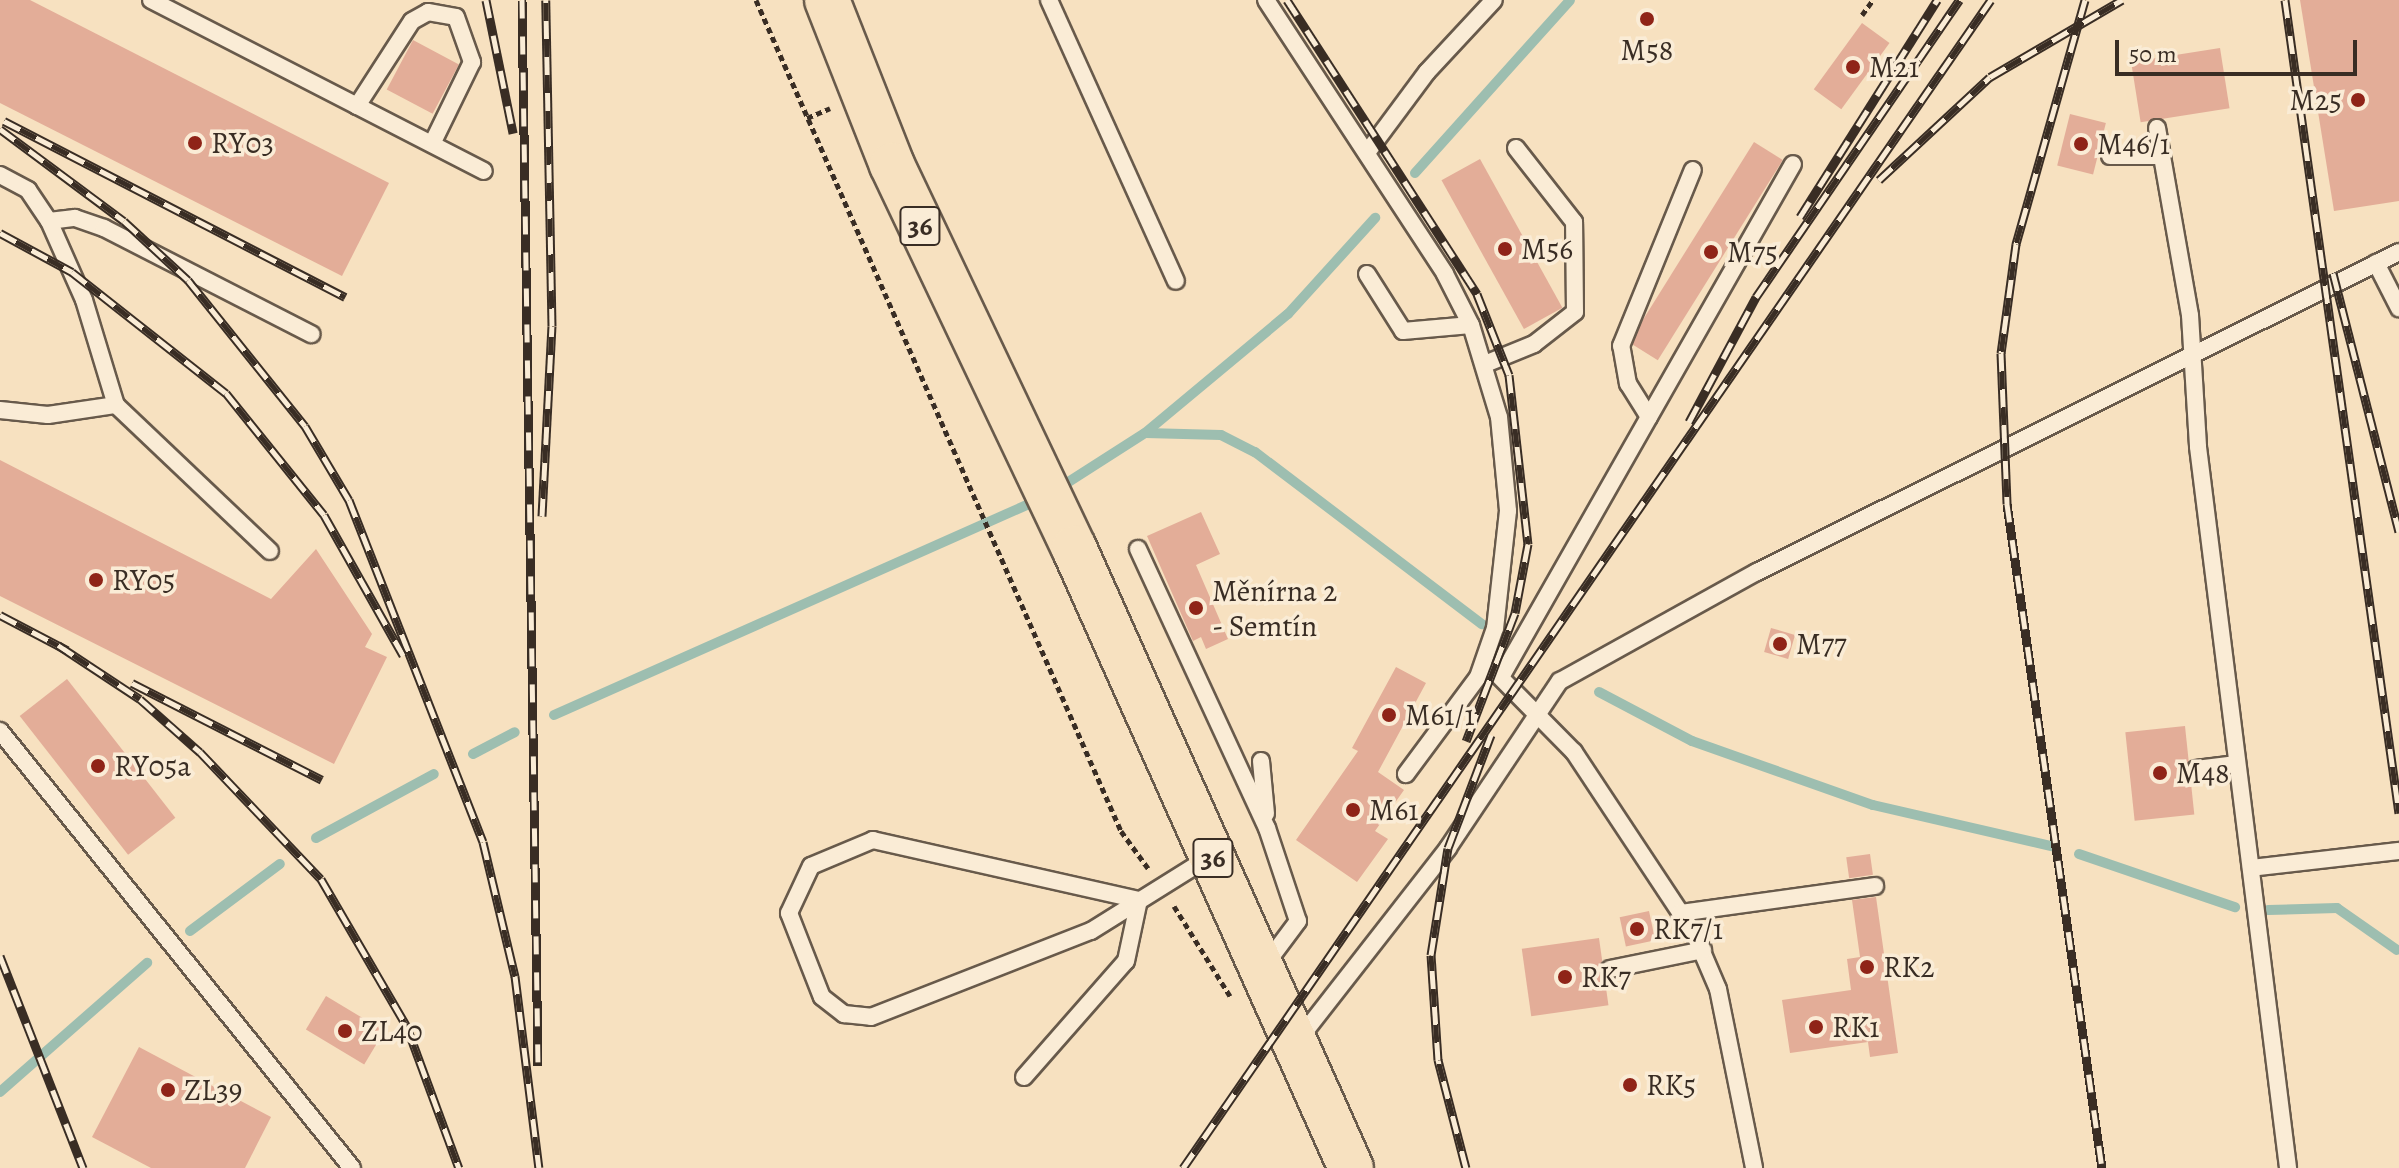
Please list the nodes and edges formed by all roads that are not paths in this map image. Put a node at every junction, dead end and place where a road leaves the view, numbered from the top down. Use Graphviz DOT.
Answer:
graph roads {
  1 [pos="151,0"];
  2 [pos="827,0"];
  3 [pos="1049,0"];
  4 [pos="1266,0"];
  5 [pos="1494,0"];
  6 [pos="357,106"];
  7 [pos="2157,128"];
  8 [pos="432,144"];
  9 [pos="1516,148"];
  10 [pos="1369,150"];
  11 [pos="2110,156"];
  12 [pos="2161,156"];
  13 [pos="1793,164"];
  14 [pos="1693,170"];
  15 [pos="484,171"];
  16 [pos="0,175"];
  17 [pos="49,221"];
  18 [pos="2399,252"];
  19 [pos="2376,263"];
  20 [pos="1367,274"];
  21 [pos="1176,281"];
  22 [pos="2399,308"];
  23 [pos="1471,325"];
  24 [pos="311,334"];
  25 [pos="2192,354"];
  26 [pos="1485,364"];
  27 [pos="116,405"];
  28 [pos="0,410"];
  29 [pos="1649,417"];
  30 [pos="1138,549"];
  31 [pos="270,551"];
  32 [pos="1484,662"];
  33 [pos="1501,677"];
  34 [pos="1536,709"];
  35 [pos="0,731"];
  36 [pos="1261,761"];
  37 [pos="2237,764"];
  38 [pos="2196,769"];
  39 [pos="1406,774"];
  40 [pos="1267,828"];
  41 [pos="2399,851"];
  42 [pos="1212,855"];
  43 [pos="2251,868"];
  44 [pos="1875,886"];
  45 [pos="1139,900"];
  46 [pos="1680,913"];
  47 [pos="1703,950"];
  48 [pos="1263,969"];
  49 [pos="1610,969"];
  50 [pos="1296,1043"];
  51 [pos="1024,1077"];
  52 [pos="352,1168"];
  53 [pos="1351,1168"];
  54 [pos="1754,1168"];
  55 [pos="2288,1168"];
  1 -- 6 [label="lane"];
  2 -- 42 [label="main road, 36"];
  3 -- 21 [label="lane"];
  4 -- 10 [label="lane"];
  5 -- 10 [label="lane"];
  6 -- 8 [label="lane"];
  6 -- 8 [label="lane"];
  7 -- 12 [label="lane"];
  8 -- 15 [label="lane"];
  9 -- 26 [label="lane"];
  10 -- 23 [label="lane"];
  11 -- 12 [label="lane"];
  12 -- 25 [label="lane"];
  13 -- 29 [label="lane"];
  14 -- 29 [label="lane"];
  16 -- 17 [label="lane"];
  17 -- 24 [label="lane"];
  17 -- 27 [label="lane"];
  18 -- 19 [label="lane"];
  19 -- 22 [label="lane"];
  19 -- 25 [label="lane"];
  20 -- 23 [label="lane"];
  23 -- 26 [label="lane"];
  25 -- 34 [label="lane"];
  25 -- 37 [label="lane"];
  26 -- 32 [label="lane"];
  27 -- 28 [label="lane"];
  27 -- 31 [label="lane"];
  29 -- 33 [label="lane"];
  30 -- 40 [label="lane"];
  32 -- 33 [label="lane"];
  32 -- 39 [label="lane"];
  33 -- 34 [label="lane"];
  34 -- 46 [label="lane"];
  34 -- 50 [label="lane"];
  35 -- 52 [label="lane"];
  36 -- 40 [label="lane"];
  37 -- 38 [label="lane"];
  37 -- 43 [label="lane"];
  40 -- 48 [label="lane"];
  41 -- 43 [label="lane"];
  42 -- 45 [label="lane"];
  42 -- 48 [label="main road, 36"];
  43 -- 55 [label="lane"];
  44 -- 46 [label="lane"];
  45 -- 45 [label="lane"];
  45 -- 51 [label="lane"];
  46 -- 47 [label="lane"];
  47 -- 49 [label="lane"];
  47 -- 54 [label="lane"];
  48 -- 50 [label="main road, 36"];
  50 -- 53 [label="main road, 36"];
}
